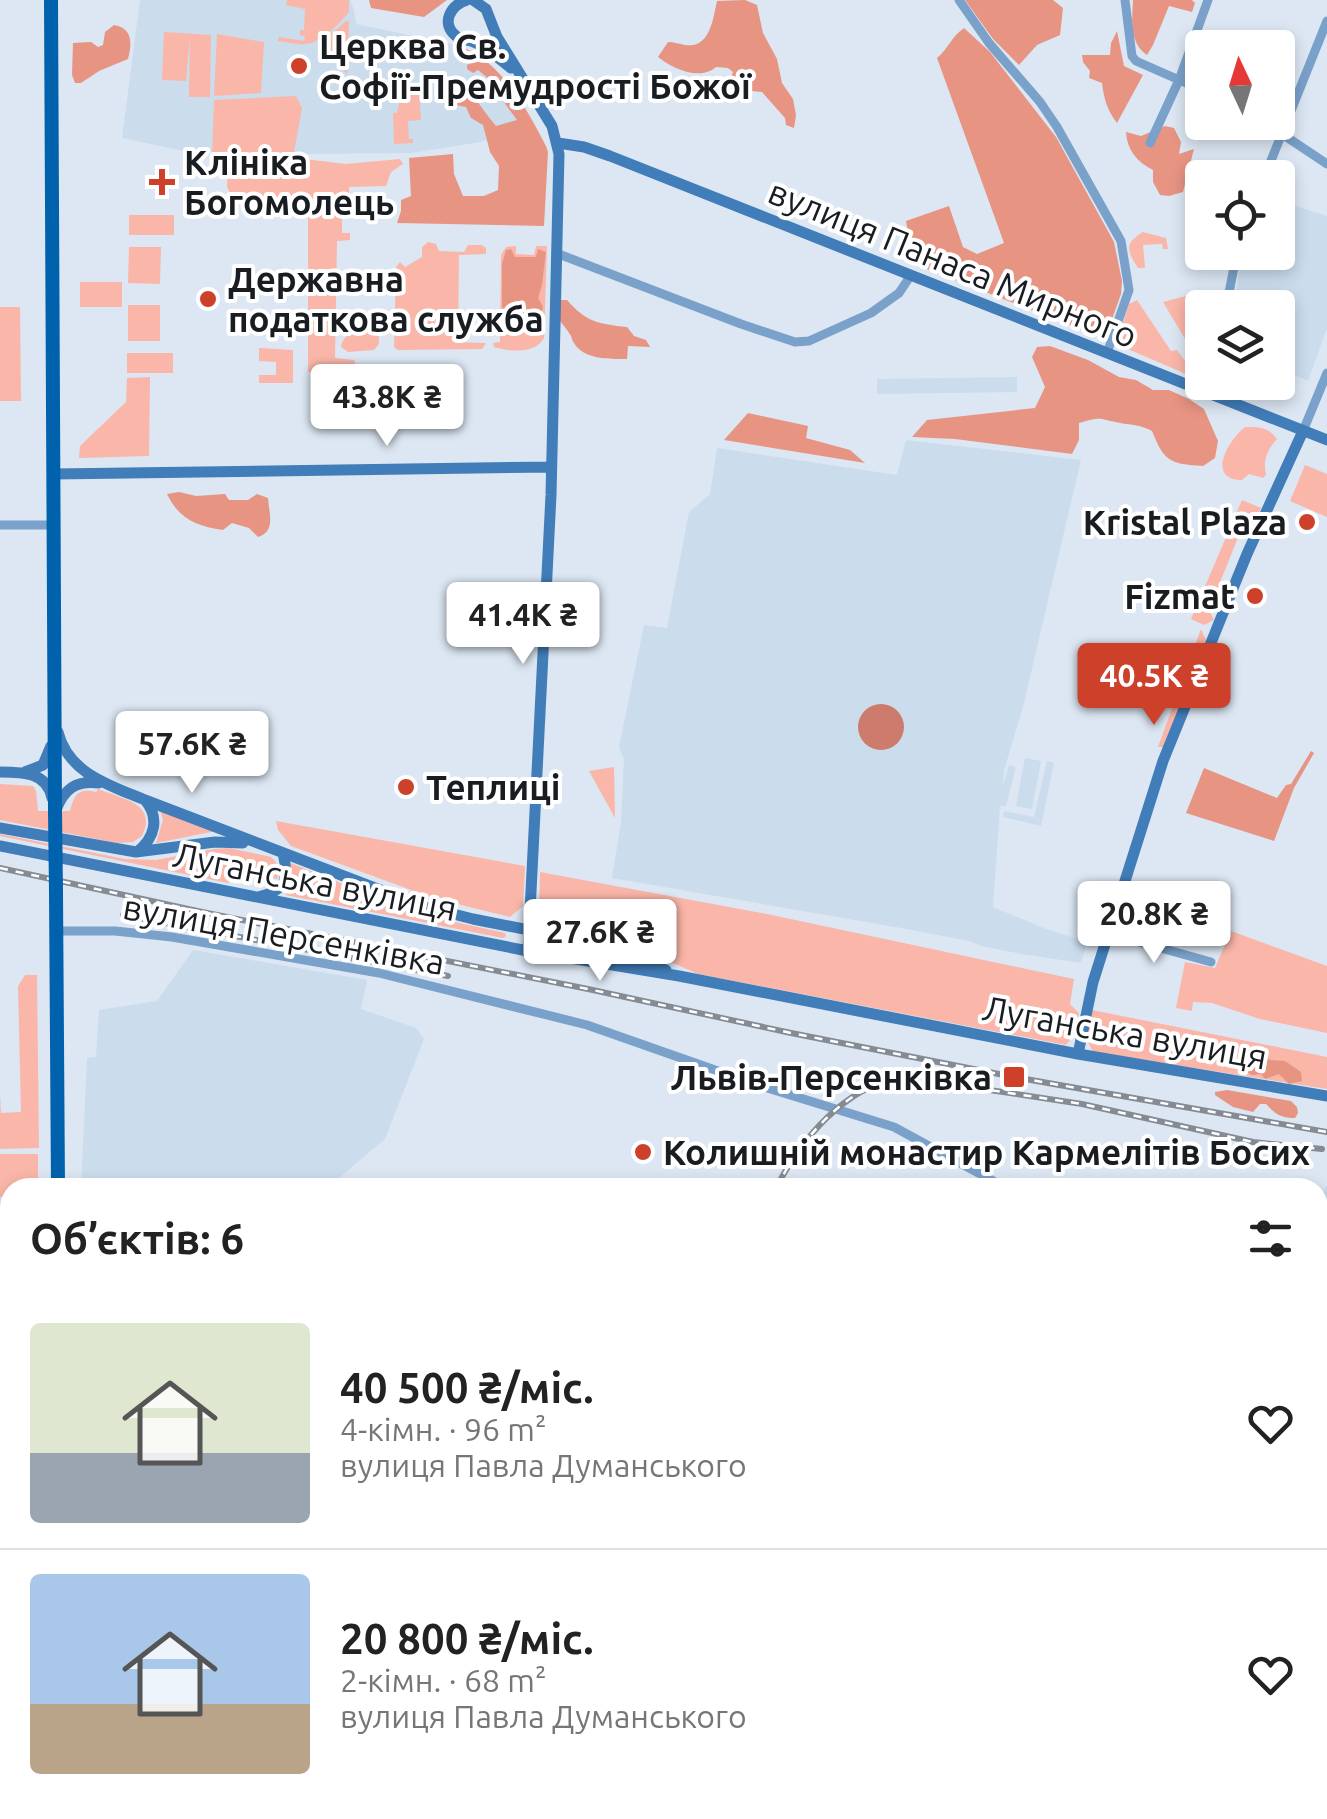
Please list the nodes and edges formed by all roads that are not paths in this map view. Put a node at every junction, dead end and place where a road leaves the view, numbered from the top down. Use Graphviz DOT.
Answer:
graph roads {
  1 [pos="51,0"];
  2 [pos="470,0"];
  3 [pos="959,0"];
  4 [pos="1125,0"];
  5 [pos="1208,0"];
  6 [pos="1327,20"];
  7 [pos="490,21"];
  8 [pos="472,40"];
  9 [pos="518,74"];
  10 [pos="1178,80"];
  11 [pos="1185,83"];
  12 [pos="1295,100"];
  13 [pos="1292,140"];
  14 [pos="1150,142"];
  15 [pos="558,143"];
  16 [pos="1327,164"];
  17 [pos="556,253"];
  18 [pos="911,275"];
  19 [pos="1107,353"];
  20 [pos="1327,373"];
  21 [pos="1227,401"];
  22 [pos="1304,431"];
  23 [pos="1327,440"];
  24 [pos="552,467"];
  25 [pos="54,474"];
  26 [pos="0,525"];
  27 [pos="54,525"];
  28 [pos="54,718"];
  29 [pos="0,772"];
  30 [pos="25,772"];
  31 [pos="112,787"];
  32 [pos="145,800"];
  33 [pos="55,811"];
  34 [pos="0,828"];
  35 [pos="261,845"];
  36 [pos="0,846"];
  37 [pos="136,852"];
  38 [pos="283,853"];
  39 [pos="255,898"];
  40 [pos="530,930"];
  41 [pos="57,931"];
  42 [pos="1107,933"];
  43 [pos="528,951"];
  44 [pos="1211,962"];
  45 [pos="679,976"];
  46 [pos="1078,1054"];
  47 [pos="1327,1096"];
  48 [pos="58,1178"];
  49 [pos="988,1178"];
  1 -- 25 [label="main road"];
  2 -- 7 [label="main road"];
  2 -- 8 [label="main road"];
  3 -- 19 [label="street"];
  4 -- 10 [label="street"];
  5 -- 10 [label="street"];
  6 -- 12 [label="street"];
  7 -- 8 [label="main road"];
  7 -- 9 [label="main road"];
  8 -- 9 [label="main road"];
  9 -- 15 [label="main road"];
  10 -- 11 [label="street"];
  10 -- 14 [label="street"];
  13 -- 16 [label="street"];
  15 -- 17 [label="main road"];
  15 -- 18 [label="main road, вулиця Панаса Мирного"];
  17 -- 18 [label="street"];
  17 -- 24 [label="main road"];
  18 -- 19 [label="main road, вулиця Панаса Мирного"];
  19 -- 21 [label="main road, вулиця Панаса Мирного"];
  20 -- 22 [label="street"];
  21 -- 22 [label="main road, вулиця Панаса Мирного"];
  22 -- 23 [label="main road, вулиця Панаса Мирного"];
  22 -- 42 [label="main road"];
  24 -- 25 [label="main road"];
  24 -- 40 [label="main road"];
  25 -- 27 [label="main road"];
  26 -- 27 [label="street"];
  27 -- 28 [label="main road"];
  28 -- 30 [label="main road"];
  28 -- 31 [label="main road, Луганська вулиця"];
  28 -- 33 [label="main road"];
  29 -- 30 [label="main road"];
  30 -- 33 [label="main road"];
  31 -- 32 [label="main road, Луганська вулиця"];
  31 -- 33 [label="main road, Луганська вулиця"];
  32 -- 35 [label="main road, Луганська вулиця"];
  32 -- 37 [label="main road, Луганська вулиця"];
  33 -- 41 [label="main road, bridge"];
  34 -- 37 [label="main road, Луганська вулиця"];
  35 -- 37 [label="main road, Луганська вулиця"];
  35 -- 38 [label="main road, Луганська вулиця"];
  36 -- 39 [label="main road, Луганська вулиця"];
  38 -- 39 [label="main road"];
  38 -- 40 [label="main road, Луганська вулиця"];
  39 -- 43 [label="main road, Луганська вулиця"];
  40 -- 43 [label="main road"];
  40 -- 45 [label="main road, Луганська вулиця"];
  41 -- 48 [label="main road"];
  41 -- 49 [label="street, вулиця Персенківка"];
  42 -- 44 [label="street"];
  42 -- 46 [label="main road"];
  43 -- 45 [label="main road, Луганська вулиця"];
  45 -- 46 [label="main road, Луганська вулиця"];
  46 -- 47 [label="main road, Луганська вулиця"];
}
